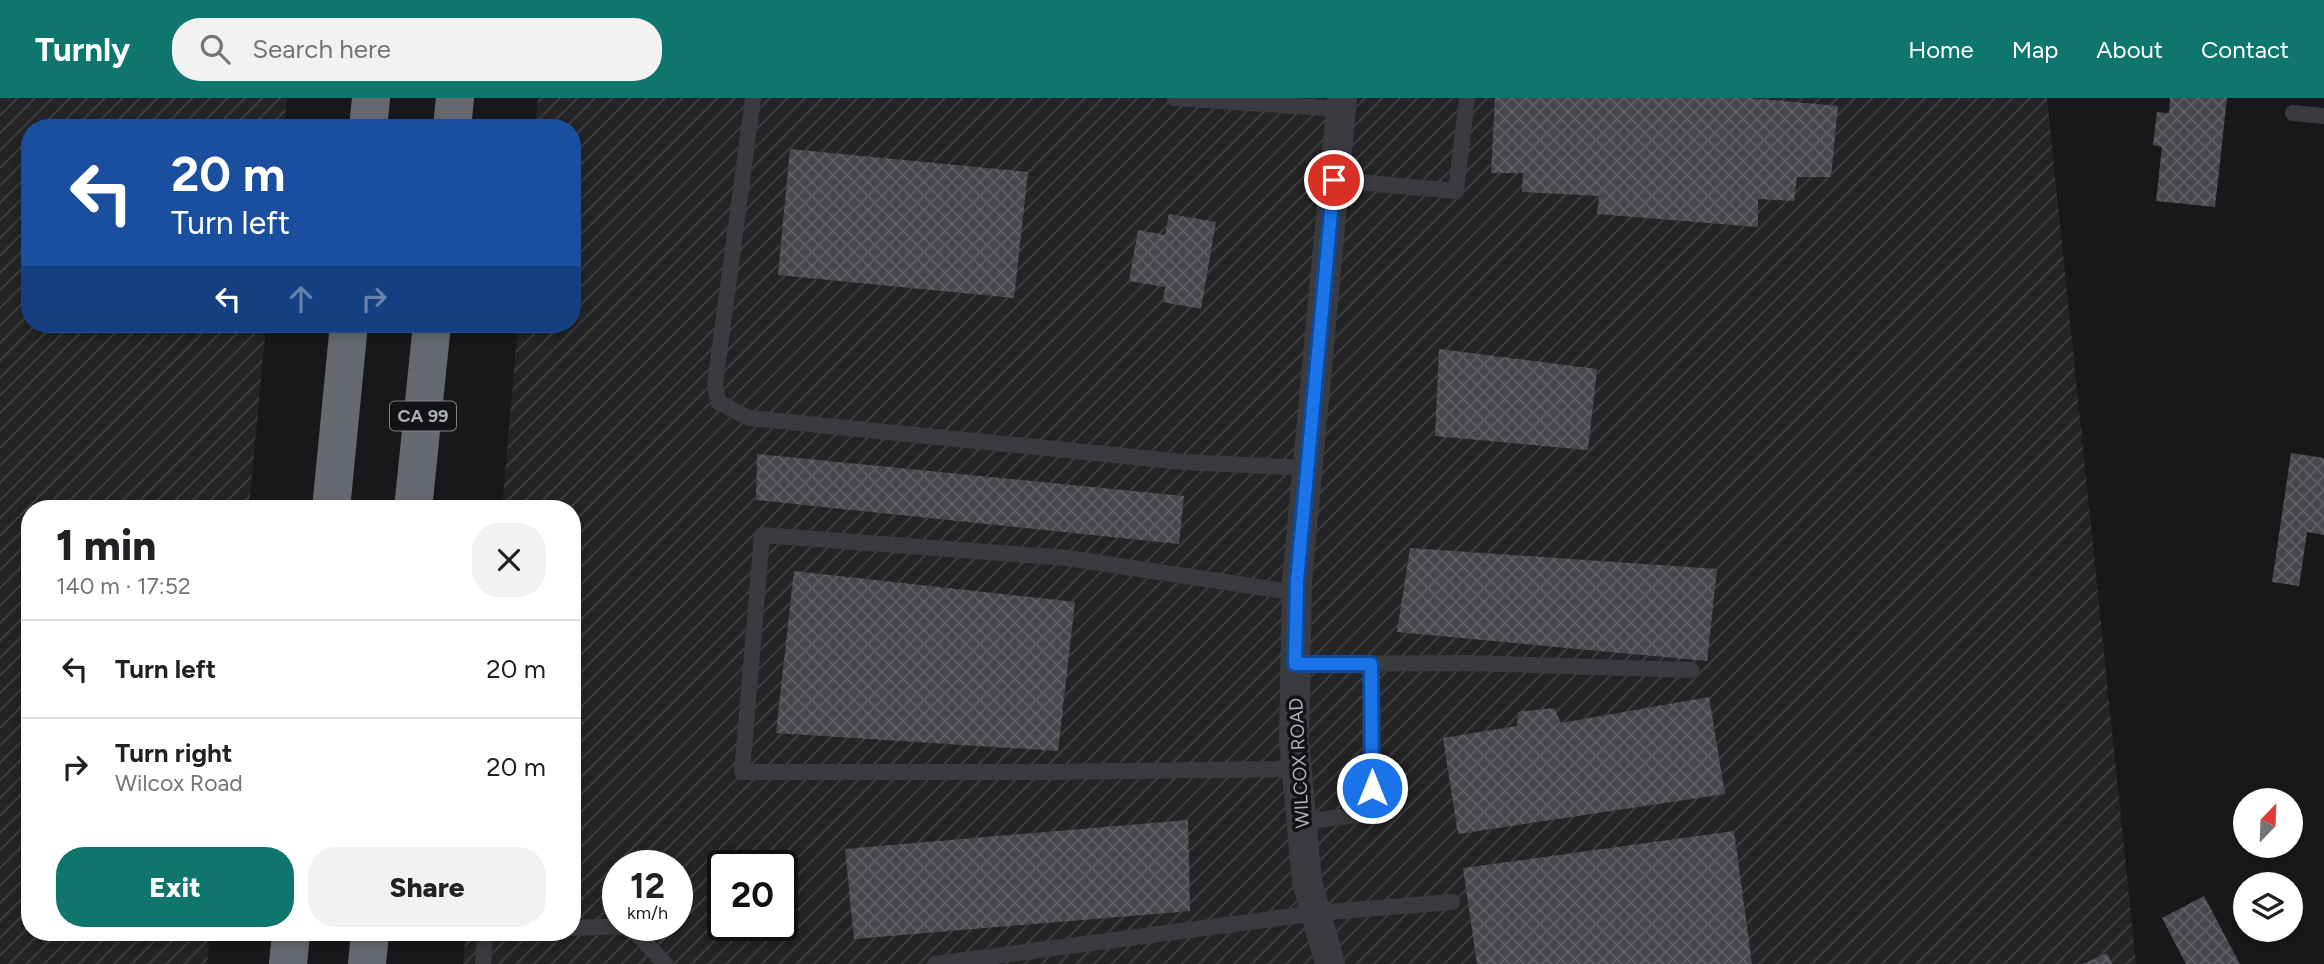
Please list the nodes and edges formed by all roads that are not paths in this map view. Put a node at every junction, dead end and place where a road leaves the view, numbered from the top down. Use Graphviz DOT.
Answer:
graph roads {
  1 [pos="371,98"];
  2 [pos="455,98"];
  3 [pos="753,98"];
  4 [pos="1175,98"];
  5 [pos="1467,98"];
  6 [pos="1342,103"];
  7 [pos="2293,113"];
  8 [pos="2324,116"];
  9 [pos="369,119"];
  10 [pos="453,119"];
  11 [pos="1334,180"];
  12 [pos="348,333"];
  13 [pos="431,333"];
  14 [pos="1308,468"];
  15 [pos="332,500"];
  16 [pos="414,500"];
  17 [pos="1297,593"];
  18 [pos="1295,664"];
  19 [pos="1371,664"];
  20 [pos="1691,670"];
  21 [pos="1296,769"];
  22 [pos="1301,822"];
  23 [pos="1452,902"];
  24 [pos="1315,913"];
  25 [pos="581,929"];
  26 [pos="290,941"];
  27 [pos="369,941"];
  28 [pos="484,941"];
  29 [pos="288,964"];
  30 [pos="367,964"];
  31 [pos="483,964"];
  32 [pos="666,964"];
  33 [pos="936,964"];
  34 [pos="1330,964"];
  1 -- 9 [label="highway"];
  2 -- 10 [label="highway"];
  3 -- 14 [label="lane"];
  4 -- 6 [label="lane"];
  5 -- 11 [label="lane"];
  6 -- 11 [label="street, WILCOX ROAD"];
  7 -- 8 [label="lane"];
  11 -- 14 [label="street, WILCOX ROAD"];
  12 -- 15 [label="highway"];
  13 -- 16 [label="highway, CA 99"];
  14 -- 17 [label="street, WILCOX ROAD"];
  17 -- 18 [label="street, WILCOX ROAD"];
  17 -- 21 [label="lane"];
  18 -- 19 [label="lane"];
  18 -- 21 [label="street, WILCOX ROAD"];
  19 -- 20 [label="lane"];
  19 -- 22 [label="lane"];
  21 -- 22 [label="street, WILCOX ROAD"];
  22 -- 24 [label="street, WILCOX ROAD"];
  23 -- 24 [label="lane"];
  24 -- 33 [label="lane"];
  24 -- 34 [label="street, WILCOX ROAD"];
  25 -- 32 [label="lane"];
  26 -- 29 [label="highway"];
  27 -- 30 [label="highway"];
  28 -- 31 [label="lane"];
}
